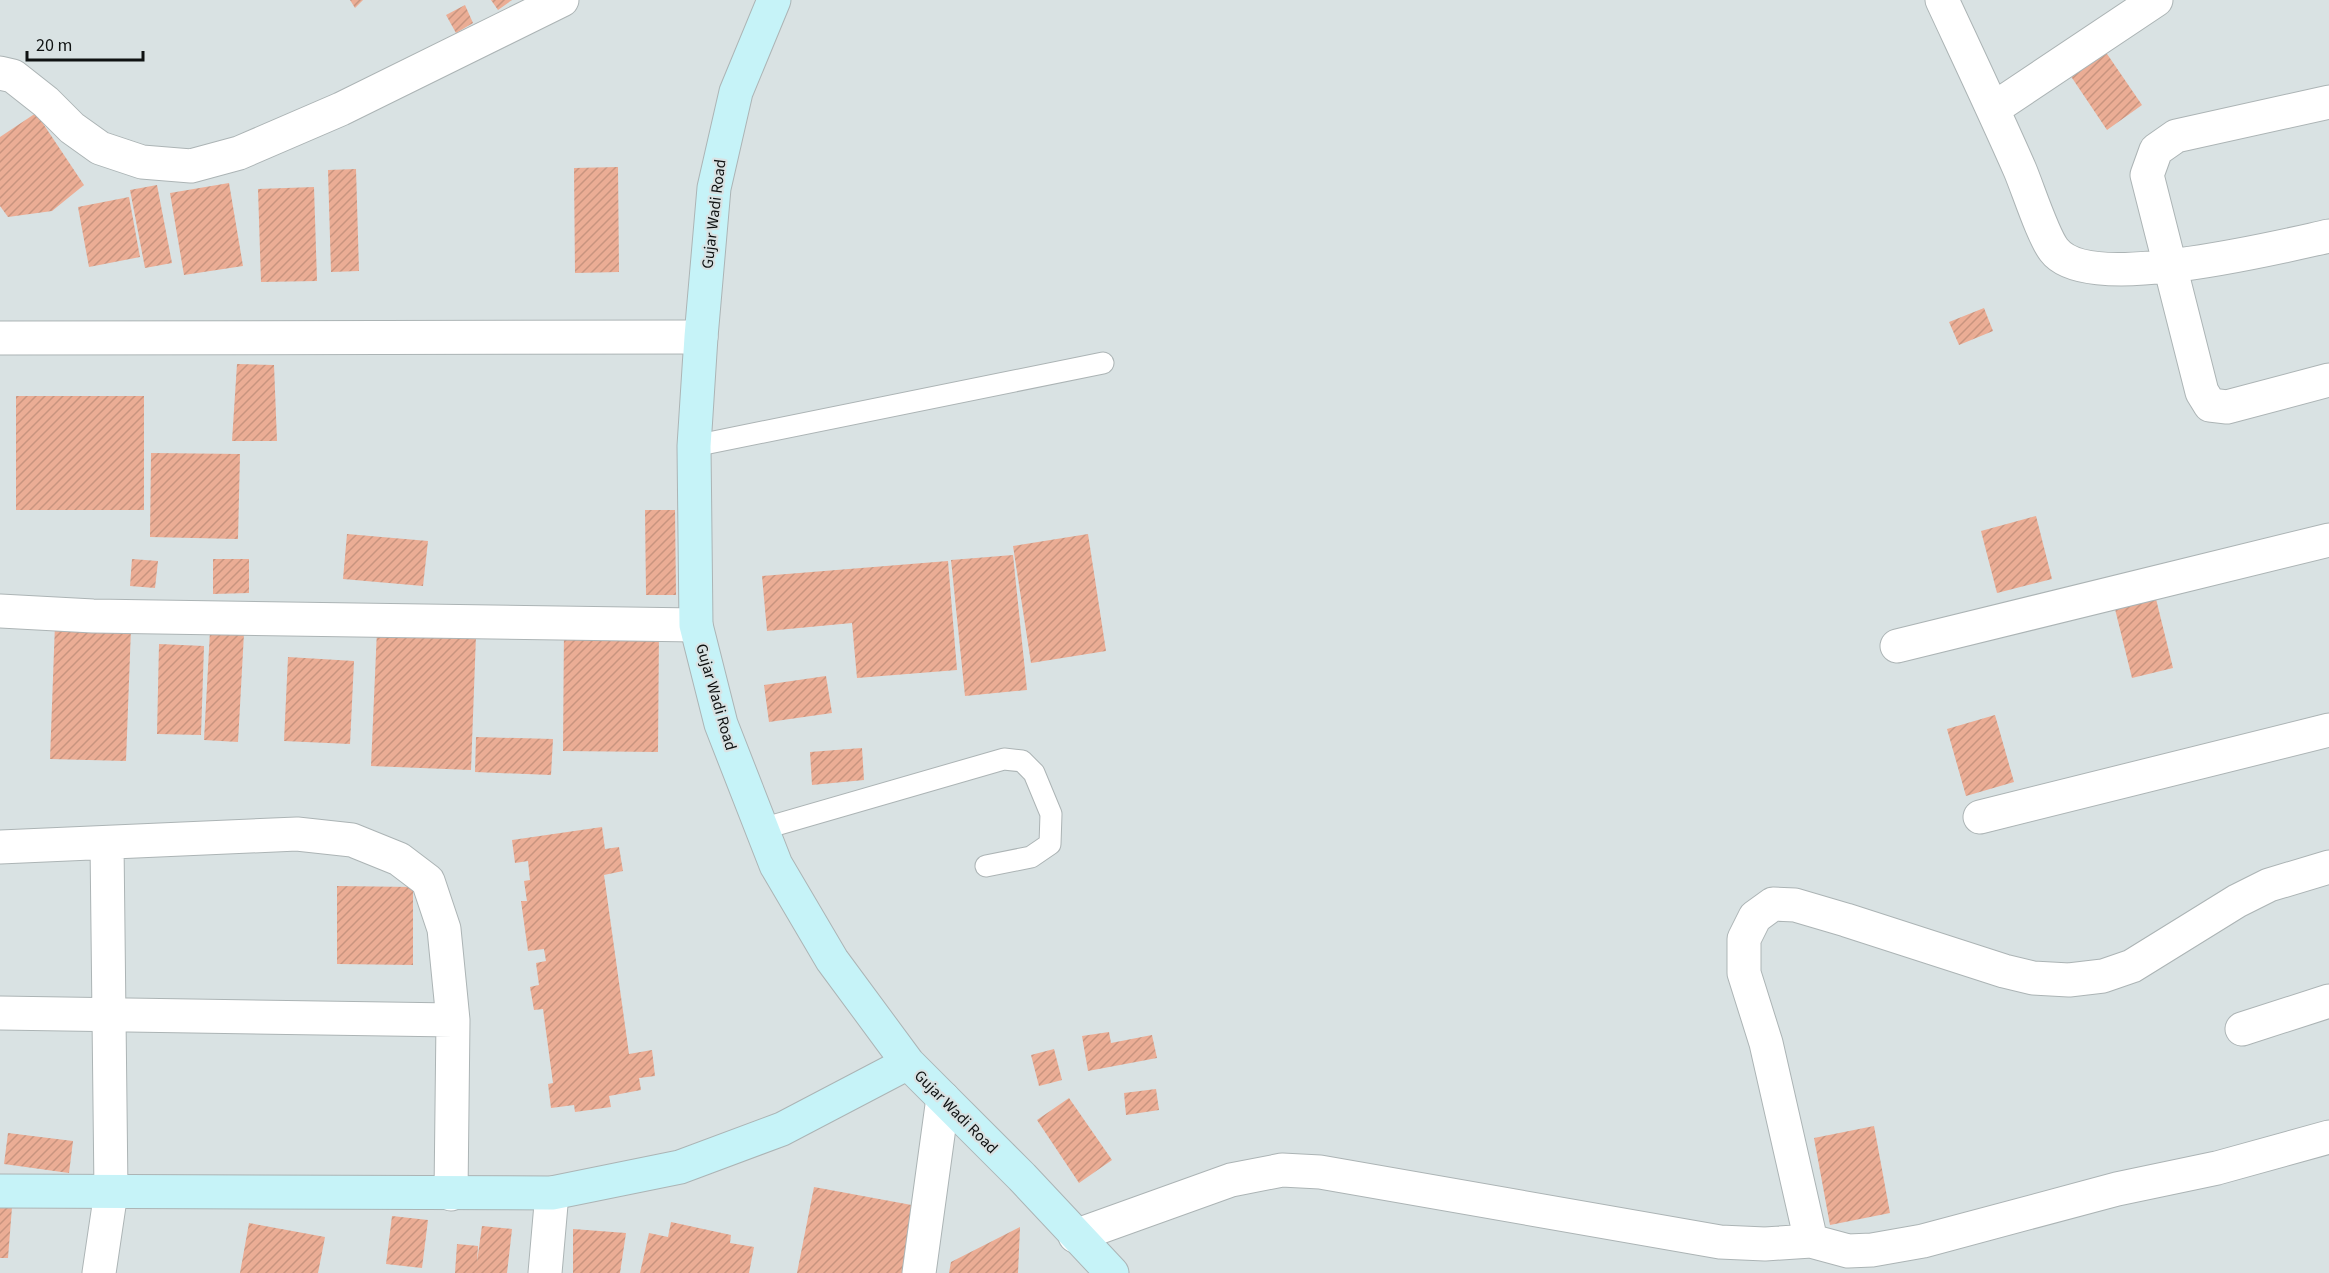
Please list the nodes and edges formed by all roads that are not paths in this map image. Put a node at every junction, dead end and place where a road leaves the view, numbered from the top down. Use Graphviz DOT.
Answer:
graph roads {
  1 [pos="562,0"];
  2 [pos="774,0"];
  3 [pos="1942,0"];
  4 [pos="2156,0"];
  5 [pos="4,68"];
  6 [pos="2329,102"];
  7 [pos="1993,109"];
  8 [pos="2329,236"];
  9 [pos="2171,265"];
  10 [pos="701,337"];
  11 [pos="0,338"];
  12 [pos="1103,363"];
  13 [pos="2329,380"];
  14 [pos="694,446"];
  15 [pos="2329,540"];
  16 [pos="0,612"];
  17 [pos="696,625"];
  18 [pos="1898,646"];
  19 [pos="2329,730"];
  20 [pos="1980,817"];
  21 [pos="762,829"];
  22 [pos="107,843"];
  23 [pos="0,848"];
  24 [pos="986,866"];
  25 [pos="2329,867"];
  26 [pos="2329,1001"];
  27 [pos="0,1013"];
  28 [pos="108,1015"];
  29 [pos="453,1020"];
  30 [pos="2242,1029"];
  31 [pos="908,1063"];
  32 [pos="943,1098"];
  33 [pos="2329,1137"];
  34 [pos="0,1191"];
  35 [pos="111,1192"];
  36 [pos="552,1193"];
  37 [pos="451,1194"];
  38 [pos="1075,1236"];
  39 [pos="1811,1241"];
  40 [pos="99,1273"];
  41 [pos="546,1273"];
  42 [pos="919,1273"];
  43 [pos="1112,1273"];
  1 -- 5 [label="street"];
  2 -- 10 [label="street, Gujar Wadi Road"];
  3 -- 7 [label="street"];
  4 -- 7 [label="street"];
  6 -- 9 [label="street"];
  7 -- 9 [label="street"];
  8 -- 9 [label="street"];
  9 -- 13 [label="street"];
  10 -- 11 [label="street"];
  10 -- 14 [label="street, Gujar Wadi Road"];
  12 -- 14 [label="lane"];
  14 -- 17 [label="street, Gujar Wadi Road"];
  15 -- 18 [label="street"];
  16 -- 17 [label="street"];
  17 -- 21 [label="street, Gujar Wadi Road"];
  19 -- 20 [label="street"];
  21 -- 24 [label="lane"];
  21 -- 31 [label="street, Gujar Wadi Road"];
  22 -- 23 [label="street"];
  22 -- 28 [label="street"];
  22 -- 29 [label="street"];
  25 -- 39 [label="street"];
  26 -- 30 [label="street"];
  27 -- 28 [label="street"];
  28 -- 29 [label="street"];
  28 -- 35 [label="street"];
  29 -- 37 [label="street"];
  31 -- 32 [label="street, Gujar Wadi Road"];
  31 -- 36 [label="street"];
  32 -- 38 [label="street, Gujar Wadi Road"];
  32 -- 42 [label="street"];
  33 -- 39 [label="street"];
  34 -- 35 [label="street"];
  35 -- 37 [label="street"];
  35 -- 40 [label="street"];
  36 -- 37 [label="street"];
  36 -- 41 [label="street"];
  38 -- 39 [label="street"];
  38 -- 43 [label="street, Gujar Wadi Road"];
}
